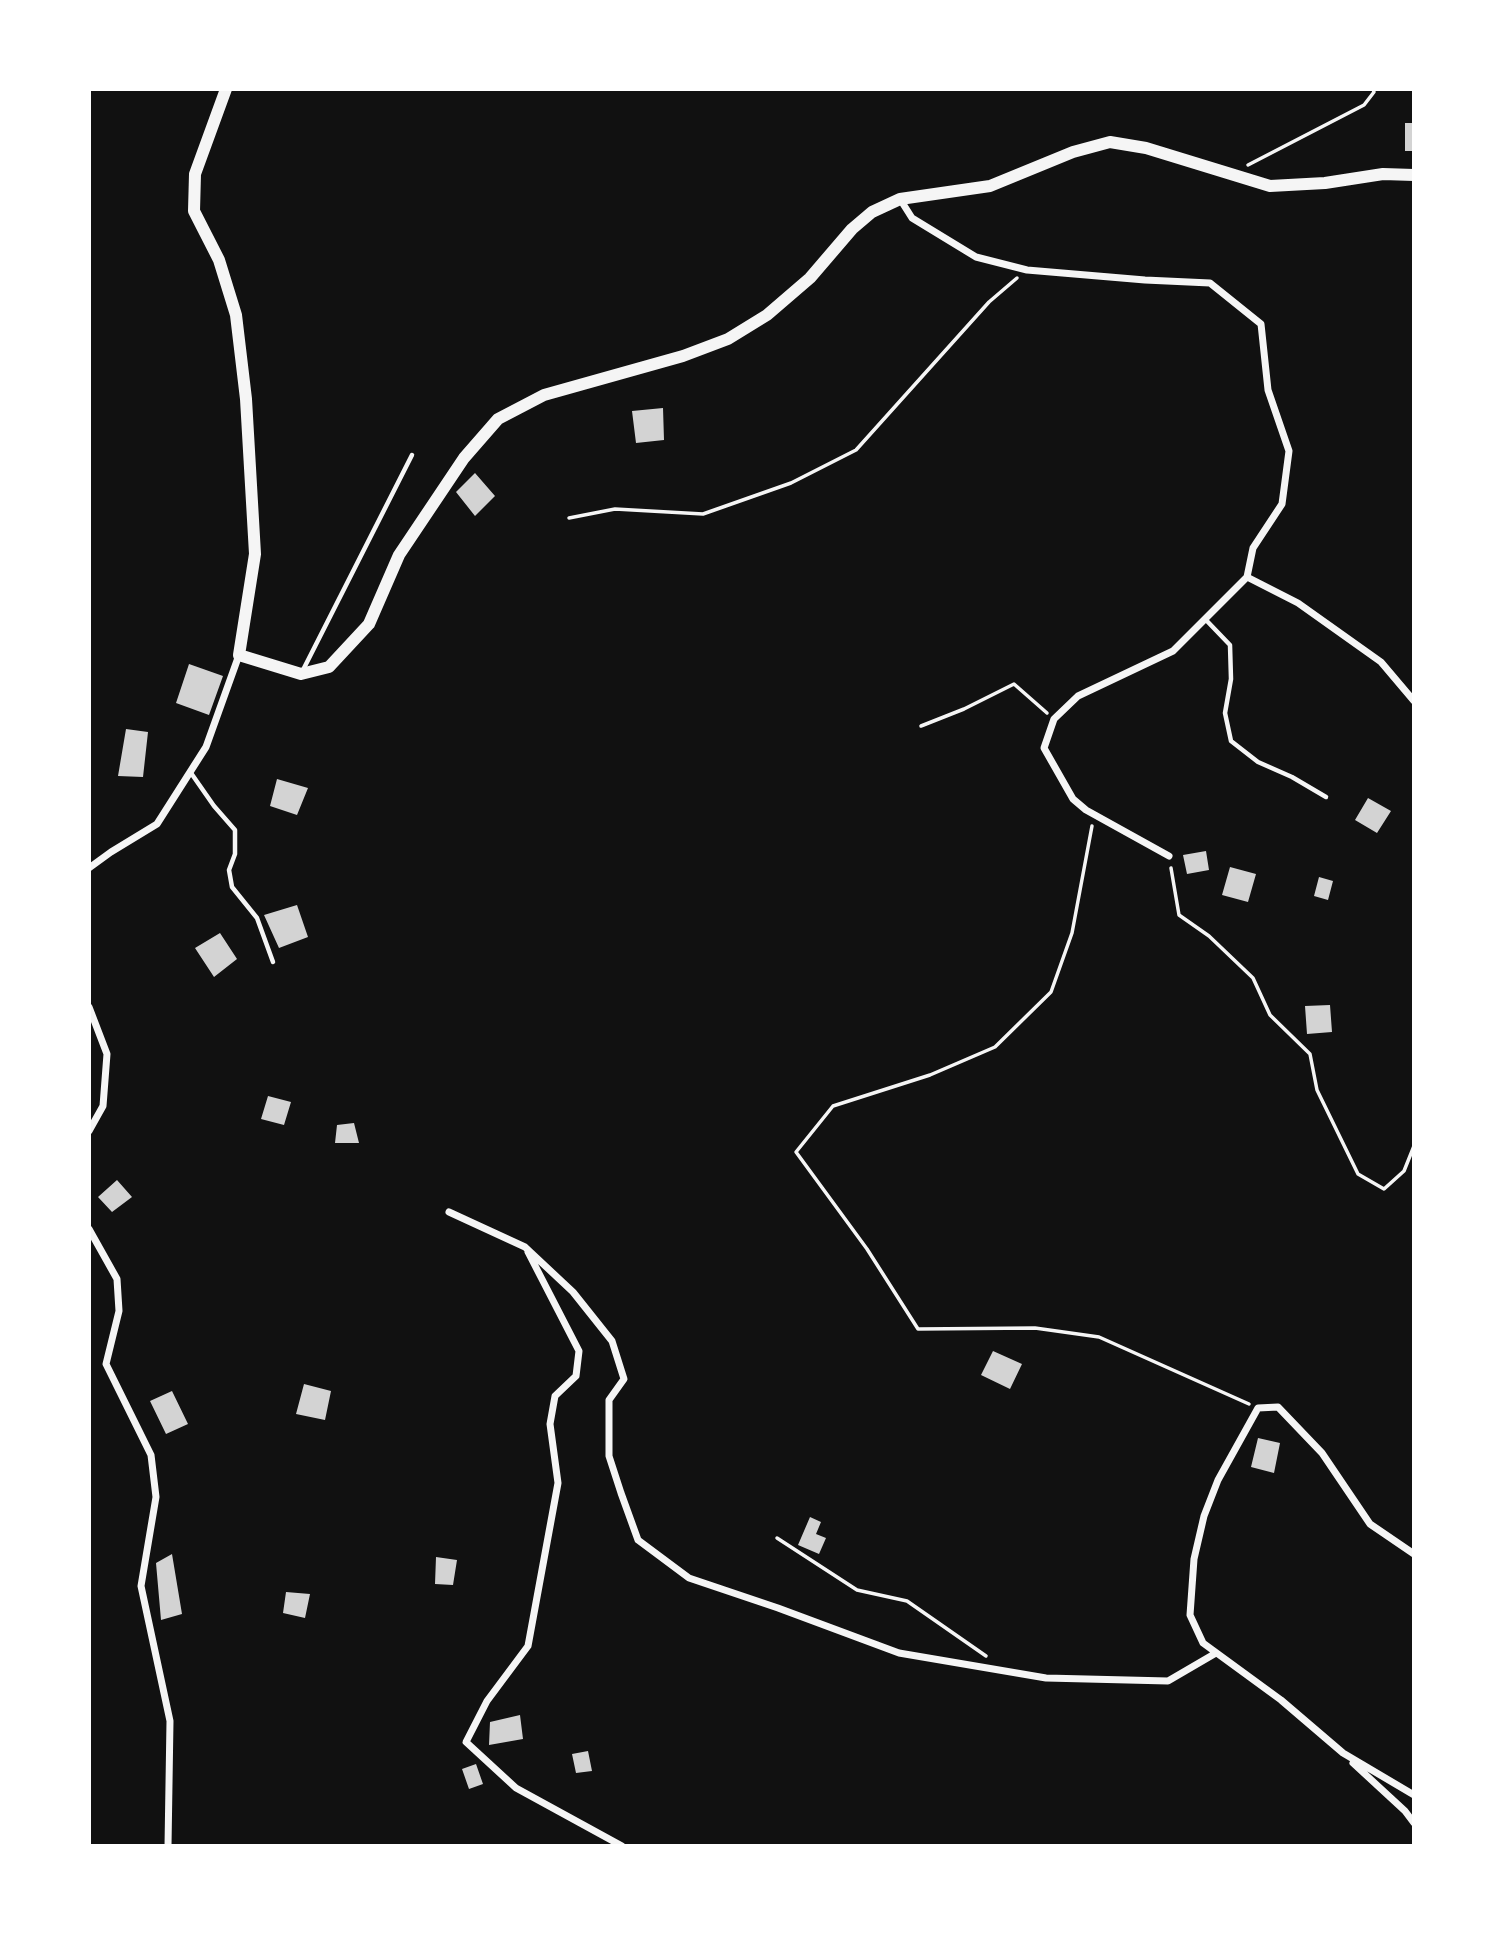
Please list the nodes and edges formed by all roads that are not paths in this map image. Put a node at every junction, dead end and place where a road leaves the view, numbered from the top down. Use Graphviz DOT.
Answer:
graph roads {
  1 [pos="226,89"];
  2 [pos="1414,175"];
  3 [pos="900,199"];
  4 [pos="412,455"];
  5 [pos="1247,578"];
  6 [pos="1206,620"];
  7 [pos="239,655"];
  8 [pos="301,674"];
  9 [pos="1414,701"];
  10 [pos="190,772"];
  11 [pos="1326,797"];
  12 [pos="1169,856"];
  13 [pos="89,868"];
  14 [pos="273,962"];
  15 [pos="89,1007"];
  16 [pos="89,1131"];
  17 [pos="449,1212"];
  18 [pos="89,1229"];
  19 [pos="525,1247"];
  20 [pos="1414,1554"];
  21 [pos="1216,1653"];
  22 [pos="1343,1752"];
  23 [pos="1414,1795"];
  24 [pos="1414,1824"];
  25 [pos="169,1846"];
  26 [pos="622,1846"];
  1 -- 7 [label="street"];
  2 -- 3 [label="street"];
  3 -- 5 [label="street"];
  3 -- 8 [label="street"];
  4 -- 8 [label="lane"];
  5 -- 6 [label="street"];
  5 -- 9 [label="street"];
  6 -- 11 [label="lane"];
  6 -- 12 [label="street"];
  7 -- 8 [label="street"];
  7 -- 10 [label="street"];
  10 -- 13 [label="street"];
  10 -- 14 [label="lane"];
  15 -- 16 [label="street"];
  17 -- 19 [label="street"];
  18 -- 25 [label="street"];
  19 -- 21 [label="street"];
  19 -- 26 [label="street"];
  20 -- 21 [label="street"];
  21 -- 22 [label="street"];
  22 -- 23 [label="street"];
  22 -- 24 [label="street"];
}
